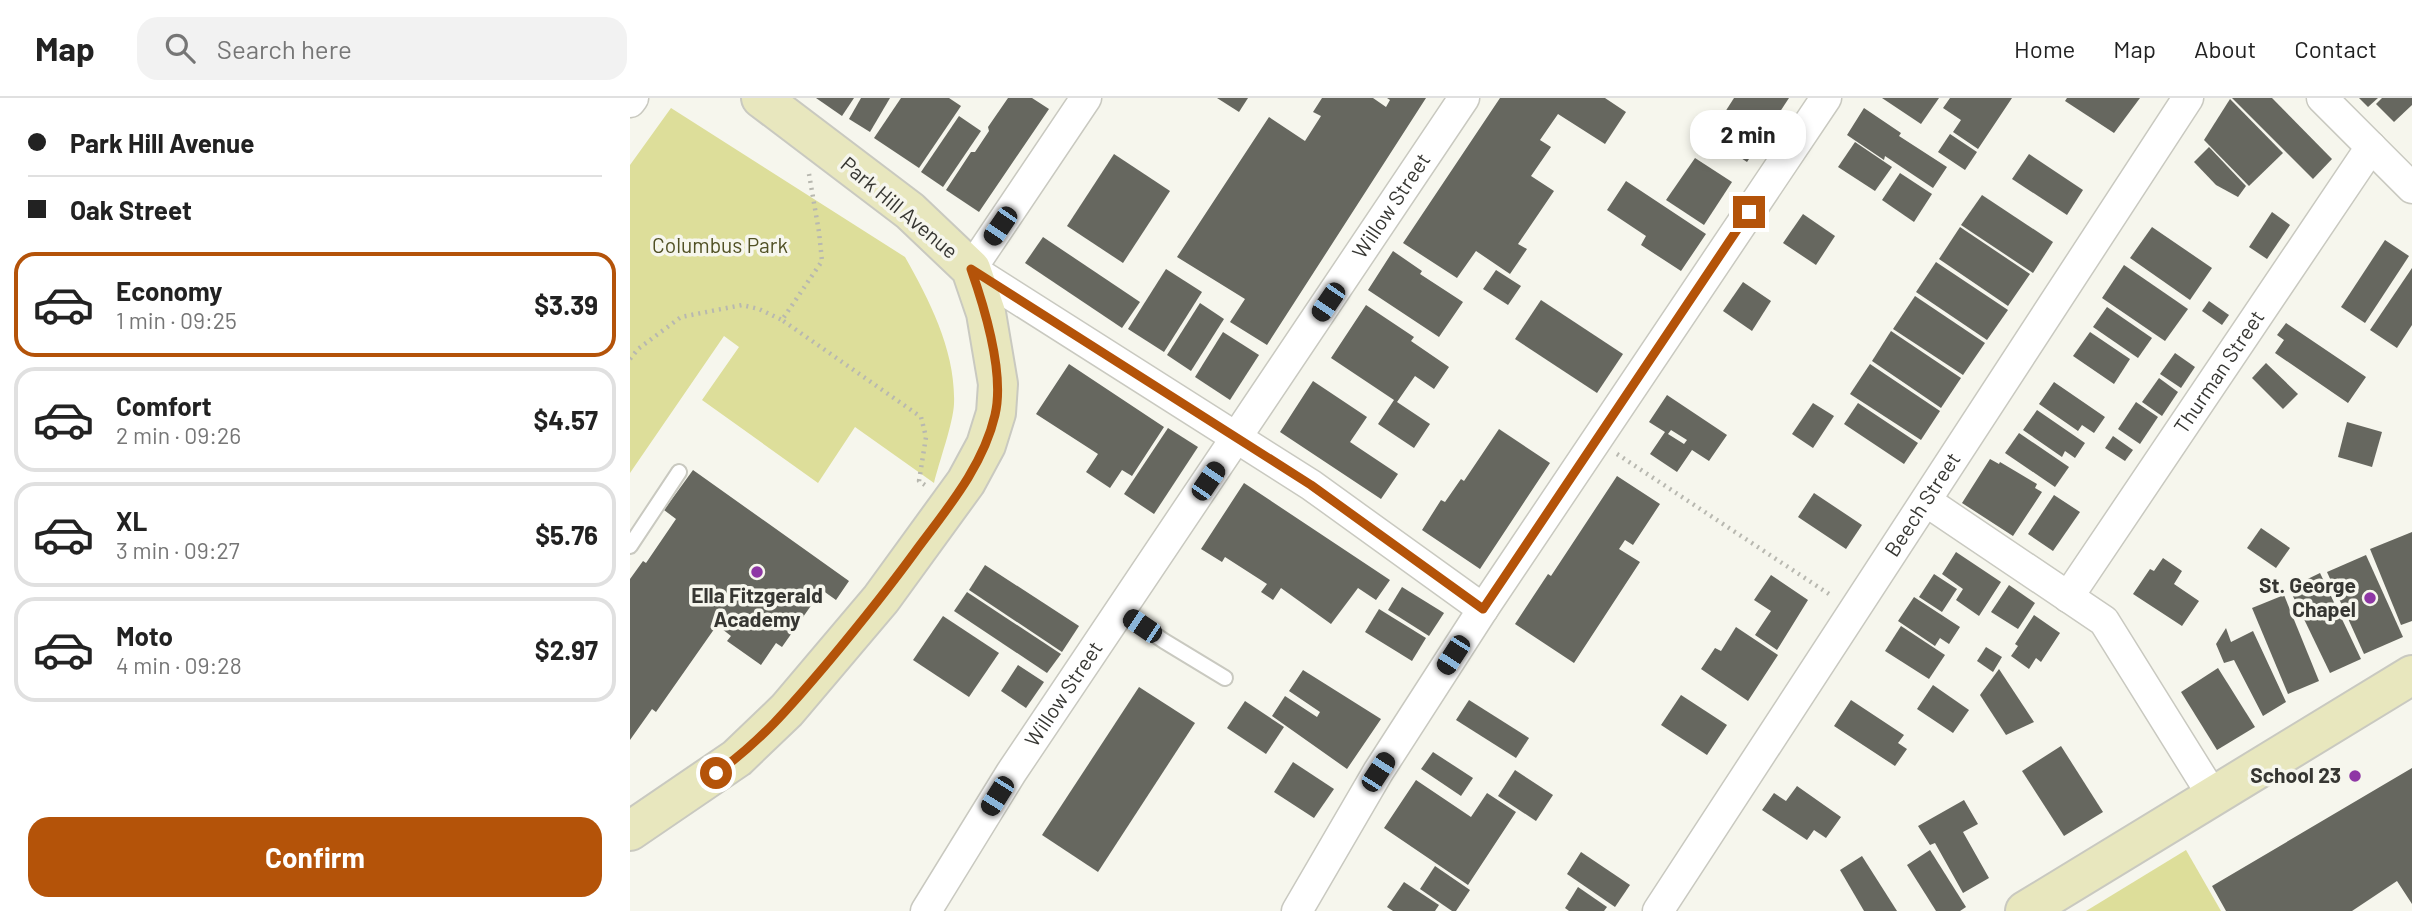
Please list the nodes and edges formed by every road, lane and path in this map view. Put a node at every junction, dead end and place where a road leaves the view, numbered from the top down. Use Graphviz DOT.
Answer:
graph roads {
  1 [pos="761,98"];
  2 [pos="1086,98"];
  3 [pos="1464,98"];
  4 [pos="1826,98"];
  5 [pos="2188,98"];
  6 [pos="2322,98"];
  7 [pos="801,128"];
  8 [pos="2371,147"];
  9 [pos="2412,188"];
  10 [pos="971,269"];
  11 [pos="782,320"];
  12 [pos="630,359"];
  13 [pos="1237,438"];
  14 [pos="1596,440"];
  15 [pos="680,472"];
  16 [pos="1926,501"];
  17 [pos="951,504"];
  18 [pos="630,546"];
  19 [pos="2068,597"];
  20 [pos="1483,609"];
  21 [pos="1120,611"];
  22 [pos="1854,611"];
  23 [pos="2412,676"];
  24 [pos="1225,678"];
  25 [pos="2213,796"];
  26 [pos="630,831"];
  27 [pos="926,911"];
  28 [pos="1297,911"];
  29 [pos="1658,911"];
  30 [pos="2025,911"];
  1 -- 7 [label="street, Park Hill Avenue"];
  2 -- 10 [label="street"];
  3 -- 13 [label="street, Willow Street"];
  4 -- 14 [label="street"];
  5 -- 16 [label="street, Beech Street"];
  6 -- 8 [label="street"];
  7 -- 10 [label="street, Park Hill Avenue"];
  7 -- 11 [label="path"];
  8 -- 9 [label="street"];
  8 -- 19 [label="street, Thurman Street"];
  10 -- 13 [label="street"];
  10 -- 17 [label="street, Park Hill Avenue"];
  11 -- 12 [label="path"];
  11 -- 17 [label="path"];
  13 -- 20 [label="street"];
  13 -- 21 [label="street, Willow Street"];
  14 -- 20 [label="street"];
  14 -- 22 [label="path"];
  15 -- 18 [label="lane"];
  16 -- 19 [label="street"];
  16 -- 22 [label="street, Beech Street"];
  17 -- 26 [label="street, Park Hill Avenue"];
  19 -- 25 [label="street"];
  20 -- 28 [label="street"];
  21 -- 24 [label="lane"];
  21 -- 27 [label="street, Willow Street"];
  22 -- 29 [label="street, Beech Street"];
  23 -- 25 [label="street"];
  25 -- 30 [label="street"];
}
